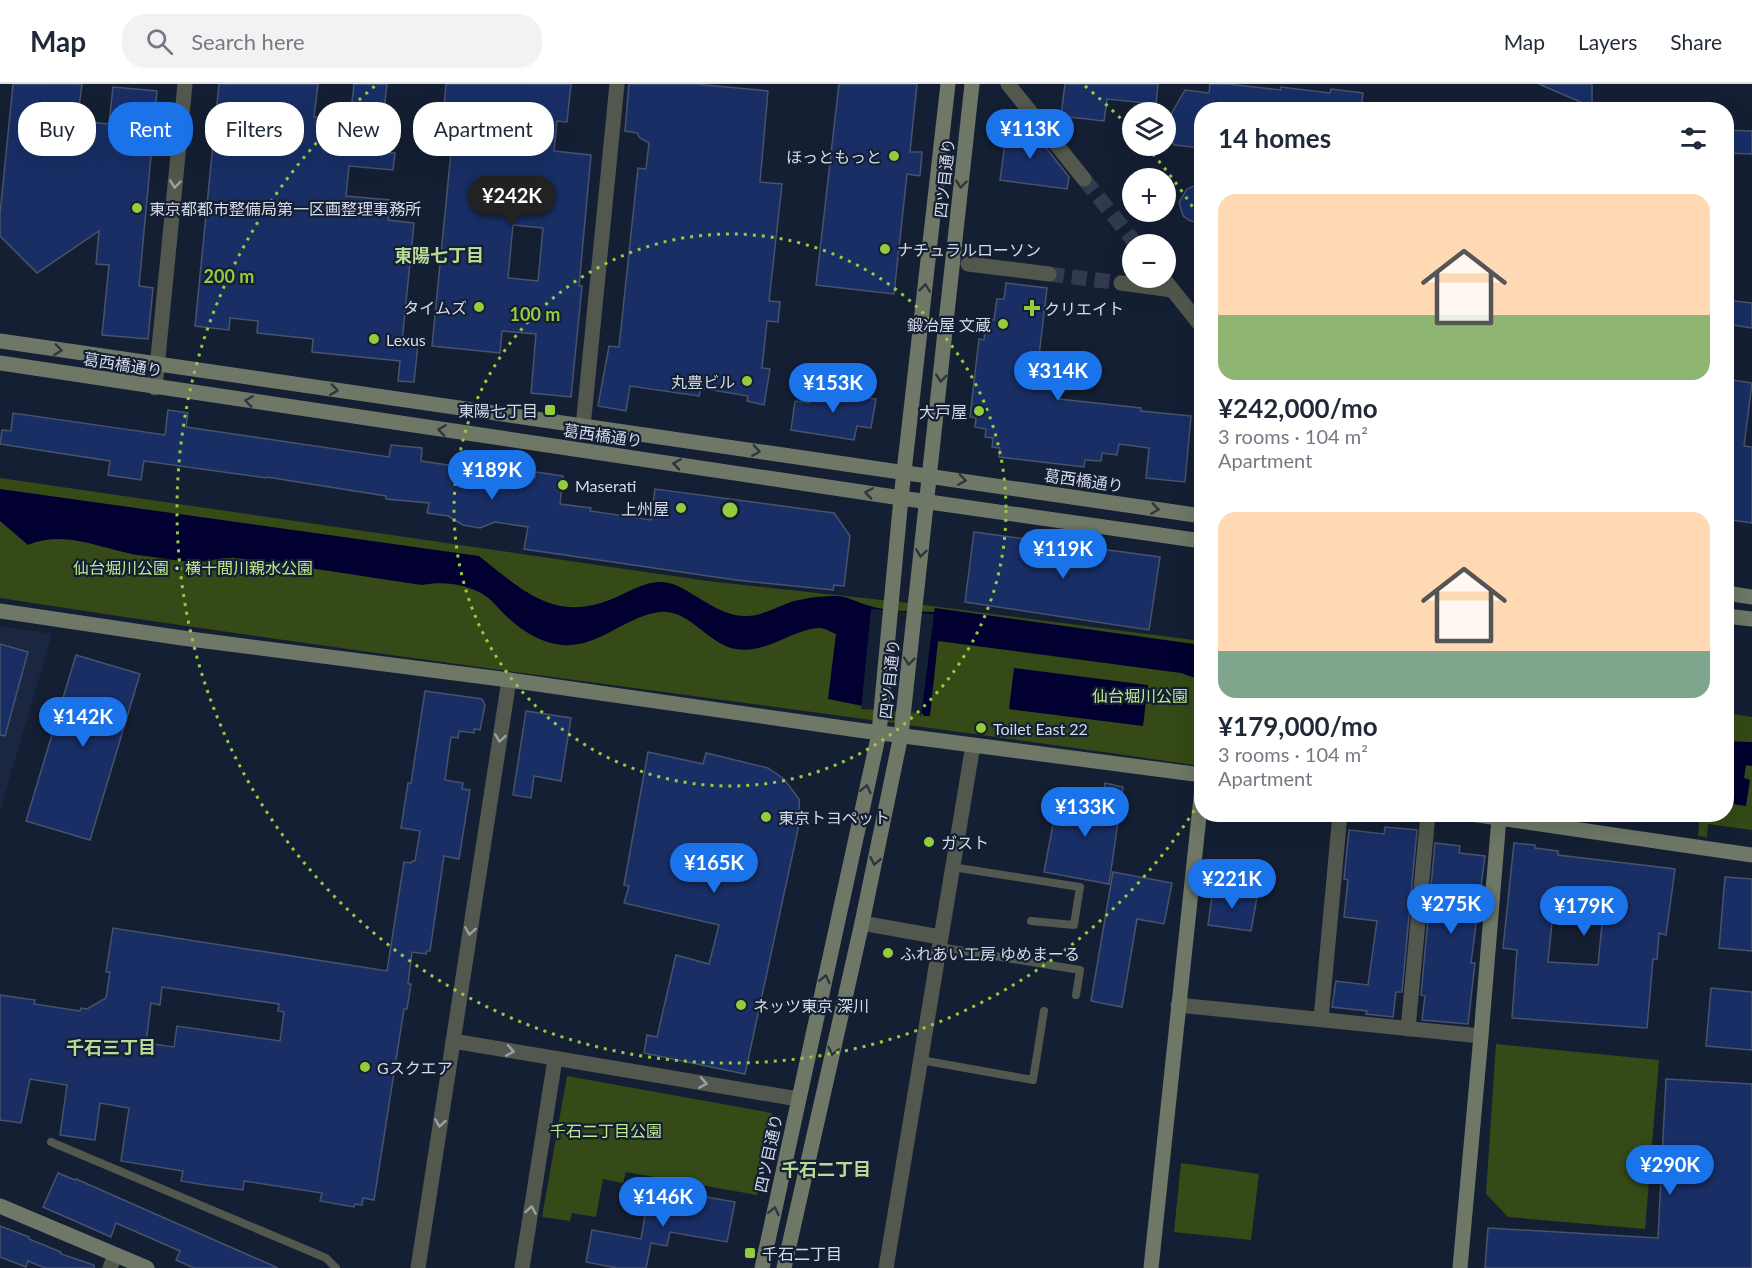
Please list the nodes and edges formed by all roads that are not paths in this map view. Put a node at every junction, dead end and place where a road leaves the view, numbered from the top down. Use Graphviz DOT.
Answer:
graph roads {
  1 [pos="185,84"];
  2 [pos="617,84"];
  3 [pos="948,84"];
  4 [pos="972,84"];
  5 [pos="1008,84"];
  6 [pos="1084,179"];
  7 [pos="968,264"];
  8 [pos="1049,274"];
  9 [pos="1121,284"];
  10 [pos="1194,317"];
  11 [pos="0,341"];
  12 [pos="0,363"];
  13 [pos="158,364"];
  14 [pos="155,388"];
  15 [pos="583,427"];
  16 [pos="904,472"];
  17 [pos="930,476"];
  18 [pos="901,498"];
  19 [pos="927,502"];
  20 [pos="1194,515"];
  21 [pos="1194,540"];
  22 [pos="1734,594"];
  23 [pos="1752,597"];
  24 [pos="0,611"];
  25 [pos="1734,616"];
  26 [pos="1752,619"];
  27 [pos="509,680"];
  28 [pos="879,725"];
  29 [pos="902,728"];
  30 [pos="973,745"];
  31 [pos="1194,774"];
  32 [pos="1198,822"];
  33 [pos="1339,822"];
  34 [pos="1427,822"];
  35 [pos="1499,822"];
  36 [pos="1526,822"];
  37 [pos="1752,855"];
  38 [pos="952,867"];
  39 [pos="1031,921"];
  40 [pos="862,922"];
  41 [pos="939,942"];
  42 [pos="1076,995"];
  43 [pos="1178,1005"];
  44 [pos="1044,1011"];
  45 [pos="1321,1019"];
  46 [pos="1408,1029"];
  47 [pos="1481,1036"];
  48 [pos="453,1041"];
  49 [pos="555,1059"];
  50 [pos="921,1060"];
  51 [pos="798,1099"];
  52 [pos="51,1142"];
  53 [pos="0,1206"];
  54 [pos="113,1261"];
  55 [pos="147,1268"];
  56 [pos="336,1268"];
  57 [pos="418,1268"];
  58 [pos="522,1268"];
  59 [pos="762,1268"];
  60 [pos="784,1268"];
  61 [pos="886,1268"];
  62 [pos="1151,1268"];
  63 [pos="1460,1268"];
  1 -- 13 [label="street, one-way"];
  2 -- 15 [label="street"];
  16 -- 3 [label="main road, 四ツ目通り, one-way"];
  4 -- 17 [label="main road, 四ツ目通り, one-way"];
  5 -- 6 [label="street"];
  7 -- 8 [label="street"];
  9 -- 10 [label="street"];
  11 -- 13 [label="main road, 葛西橋通り, one-way"];
  12 -- 14 [label="main road, 葛西橋通り"];
  13 -- 14 [label="street"];
  13 -- 15 [label="main road, 葛西橋通り, one-way"];
  18 -- 14 [label="main road, 葛西橋通り, one-way"];
  15 -- 16 [label="main road, 葛西橋通り, one-way"];
  16 -- 17 [label="main road, 葛西橋通り"];
  16 -- 18 [label="main road, 四ツ目通り"];
  17 -- 19 [label="main road, 四ツ目通り"];
  17 -- 20 [label="main road, 葛西橋通り, one-way"];
  18 -- 19 [label="main road, 葛西橋通り"];
  18 -- 28 [label="main road, 四ツ目通り"];
  19 -- 21 [label="main road, 葛西橋通り"];
  19 -- 29 [label="main road, 四ツ目通り, one-way"];
  22 -- 23 [label="main road"];
  24 -- 27 [label="main road"];
  25 -- 26 [label="main road"];
  27 -- 28 [label="main road"];
  27 -- 48 [label="street, one-way"];
  28 -- 29 [label="main road"];
  51 -- 28 [label="main road, 四ツ目通り, one-way"];
  29 -- 30 [label="main road"];
  29 -- 40 [label="main road, 四ツ目通り, one-way"];
  30 -- 31 [label="main road"];
  30 -- 38 [label="street"];
  32 -- 43 [label="main road"];
  33 -- 45 [label="street"];
  34 -- 46 [label="street"];
  35 -- 47 [label="main road"];
  36 -- 37 [label="main road"];
  38 -- 39 [label="lane"];
  38 -- 41 [label="street"];
  40 -- 41 [label="street"];
  40 -- 60 [label="main road, 四ツ目通り, one-way"];
  41 -- 42 [label="lane"];
  41 -- 50 [label="street"];
  43 -- 45 [label="street"];
  43 -- 62 [label="main road"];
  44 -- 50 [label="lane"];
  45 -- 46 [label="street"];
  46 -- 47 [label="street"];
  47 -- 63 [label="main road"];
  48 -- 49 [label="street, one-way"];
  48 -- 57 [label="street, one-way"];
  49 -- 51 [label="street, one-way"];
  58 -- 49 [label="street, one-way"];
  50 -- 61 [label="street"];
  59 -- 51 [label="main road, 四ツ目通り, one-way"];
  52 -- 56 [label="lane"];
  53 -- 54 [label="main road"];
  54 -- 55 [label="main road"];
}
